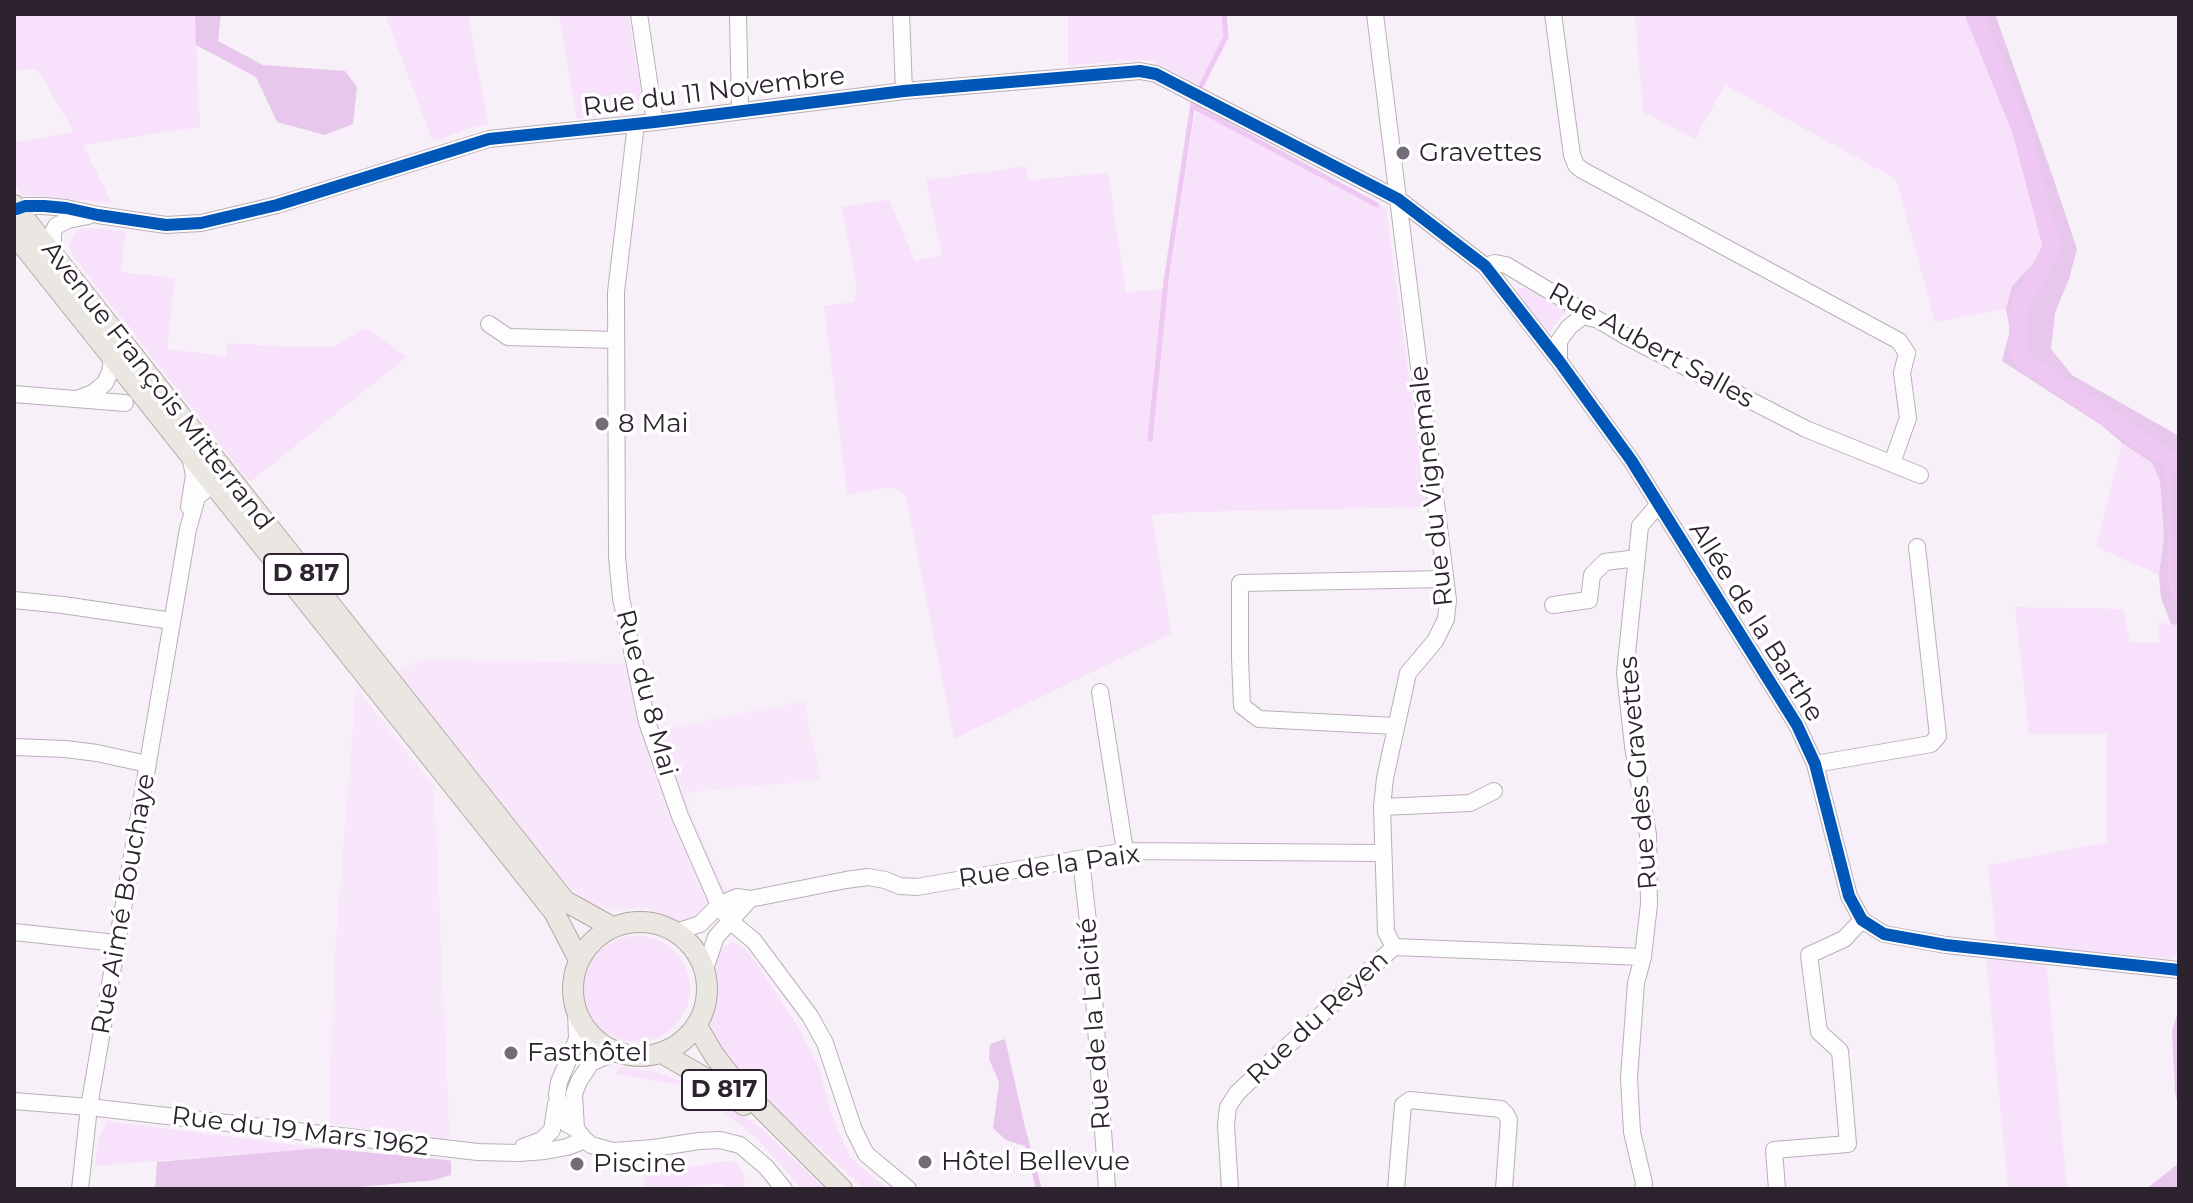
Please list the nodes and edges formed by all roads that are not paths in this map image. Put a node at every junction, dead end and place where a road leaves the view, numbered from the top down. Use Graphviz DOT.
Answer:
graph roads {
  1 [pos="639,14"];
  2 [pos="738,14"];
  3 [pos="901,14"];
  4 [pos="1375,14"];
  5 [pos="1553,14"];
  6 [pos="904,91"];
  7 [pos="740,110"];
  8 [pos="655,122"];
  9 [pos="636,124"];
  10 [pos="1398,199"];
  11 [pos="16,207"];
  12 [pos="98,215"];
  13 [pos="14,234"];
  14 [pos="53,254"];
  15 [pos="1485,266"];
  16 [pos="1597,319"];
  17 [pos="489,324"];
  18 [pos="616,340"];
  19 [pos="112,359"];
  20 [pos="1559,361"];
  21 [pos="14,394"];
  22 [pos="76,399"];
  23 [pos="125,403"];
  24 [pos="190,456"];
  25 [pos="1892,463"];
  26 [pos="1920,475"];
  27 [pos="213,484"];
  28 [pos="1658,505"];
  29 [pos="188,529"];
  30 [pos="1917,547"];
  31 [pos="1637,558"];
  32 [pos="1445,579"];
  33 [pos="14,600"];
  34 [pos="1553,605"];
  35 [pos="172,621"];
  36 [pos="1100,692"];
  37 [pos="1395,726"];
  38 [pos="14,747"];
  39 [pos="147,764"];
  40 [pos="1815,764"];
  41 [pos="1494,791"];
  42 [pos="1382,807"];
  43 [pos="1125,851"];
  44 [pos="1382,853"];
  45 [pos="1081,859"];
  46 [pos="750,899"];
  47 [pos="719,905"];
  48 [pos="1862,920"];
  49 [pos="730,921"];
  50 [pos="612,927"];
  51 [pos="14,932"];
  52 [pos="676,932"];
  53 [pos="116,943"];
  54 [pos="1394,947"];
  55 [pos="1643,957"];
  56 [pos="579,960"];
  57 [pos="705,969"];
  58 [pos="2179,970"];
  59 [pos="576,1011"];
  60 [pos="697,1026"];
  61 [pos="615,1052"];
  62 [pos="662,1053"];
  63 [pos="558,1093"];
  64 [pos="14,1101"];
  65 [pos="89,1107"];
  66 [pos="783,1132"];
  67 [pos="580,1134"];
  68 [pos="478,1152"];
  69 [pos="80,1189"];
  70 [pos="784,1189"];
  71 [pos="842,1189"];
  72 [pos="908,1189"];
  73 [pos="1107,1189"];
  74 [pos="1230,1189"];
  75 [pos="1396,1189"];
  76 [pos="1504,1189"];
  77 [pos="1643,1189"];
  78 [pos="1777,1189"];
  1 -- 8 [label="street"];
  2 -- 7 [label="street"];
  3 -- 6 [label="street"];
  4 -- 10 [label="street, Rue du Vignemale"];
  5 -- 25 [label="street"];
  6 -- 7 [label="street, Rue du 11 Novembre"];
  6 -- 10 [label="street, Rue du 11 Novembre"];
  7 -- 8 [label="street, Rue du 11 Novembre"];
  8 -- 9 [label="street, Rue du 11 Novembre"];
  9 -- 12 [label="street, Rue du 11 Novembre"];
  9 -- 18 [label="street, Rue du 8 Mai"];
  10 -- 15 [label="street, Rue Aubert Salles"];
  10 -- 32 [label="street, Rue du Vignemale"];
  11 -- 12 [label="street, Rue du 11 Novembre"];
  11 -- 14 [label="main road, Avenue François Mitterrand / D 817"];
  12 -- 14 [label="street"];
  13 -- 19 [label="main road, Avenue François Mitterrand / D 817"];
  14 -- 50 [label="main road, Avenue François Mitterrand / D 817"];
  15 -- 16 [label="street, Rue Aubert Salles"];
  15 -- 20 [label="street, Allée de la Barthe"];
  16 -- 20 [label="street"];
  16 -- 25 [label="street, Rue Aubert Salles"];
  17 -- 18 [label="street"];
  18 -- 47 [label="street, Rue du 8 Mai"];
  19 -- 22 [label="street"];
  19 -- 24 [label="main road, Avenue François Mitterrand / D 817"];
  20 -- 28 [label="street, Allée de la Barthe"];
  21 -- 22 [label="street"];
  22 -- 23 [label="street"];
  24 -- 27 [label="main road, Avenue François Mitterrand / D 817"];
  24 -- 29 [label="street"];
  25 -- 26 [label="street, Rue Aubert Salles"];
  27 -- 29 [label="street, Rue Aimé Bouchaye"];
  27 -- 56 [label="main road, Avenue François Mitterrand / D 817"];
  28 -- 31 [label="street, Rue des Gravettes"];
  28 -- 40 [label="street, Allée de la Barthe"];
  29 -- 35 [label="street, Rue Aimé Bouchaye"];
  30 -- 40 [label="street"];
  31 -- 34 [label="street"];
  31 -- 55 [label="street, Rue des Gravettes"];
  32 -- 37 [label="street, Rue du Vignemale"];
  32 -- 37 [label="street"];
  33 -- 35 [label="street"];
  35 -- 39 [label="street, Rue Aimé Bouchaye"];
  36 -- 43 [label="street"];
  37 -- 42 [label="street, Rue du Vignemale"];
  38 -- 39 [label="street"];
  39 -- 53 [label="street, Rue Aimé Bouchaye"];
  40 -- 48 [label="street, Allée de la Barthe"];
  41 -- 42 [label="street"];
  42 -- 44 [label="street, Rue du Vignemale"];
  43 -- 44 [label="street, Rue de la Paix"];
  43 -- 45 [label="street, Rue de la Paix"];
  44 -- 54 [label="street, Rue du Vignemale"];
  45 -- 46 [label="street, Rue de la Paix"];
  45 -- 73 [label="street, Rue de la Laicité"];
  46 -- 47 [label="street, Rue de la Paix"];
  46 -- 49 [label="street"];
  47 -- 49 [label="street, Rue du 8 Mai"];
  47 -- 52 [label="street"];
  48 -- 58 [label="street"];
  48 -- 78 [label="street"];
  49 -- 57 [label="street"];
  49 -- 72 [label="street, Rue du 8 Mai"];
  50 -- 52 [label="main road"];
  50 -- 56 [label="main road"];
  51 -- 53 [label="street"];
  52 -- 57 [label="main road"];
  53 -- 65 [label="street, Rue Aimé Bouchaye"];
  54 -- 55 [label="street, Rue du Reyen"];
  54 -- 74 [label="street, Rue du Reyen"];
  55 -- 77 [label="street, Rue des Gravettes"];
  56 -- 59 [label="main road"];
  57 -- 60 [label="main road"];
  59 -- 61 [label="main road"];
  59 -- 63 [label="street"];
  60 -- 62 [label="main road"];
  60 -- 66 [label="main road, D 817"];
  61 -- 62 [label="main road"];
  61 -- 67 [label="street"];
  62 -- 66 [label="main road, D 817"];
  63 -- 67 [label="street"];
  63 -- 68 [label="street"];
  64 -- 65 [label="street, Rue du 19 Mars 1962"];
  65 -- 68 [label="street, Rue du 19 Mars 1962"];
  65 -- 69 [label="street, Rue Aimé Bouchaye"];
  66 -- 71 [label="main road, D 817"];
  67 -- 68 [label="street, Rue du 19 Mars 1962"];
  67 -- 70 [label="street"];
  75 -- 76 [label="street"];
}
